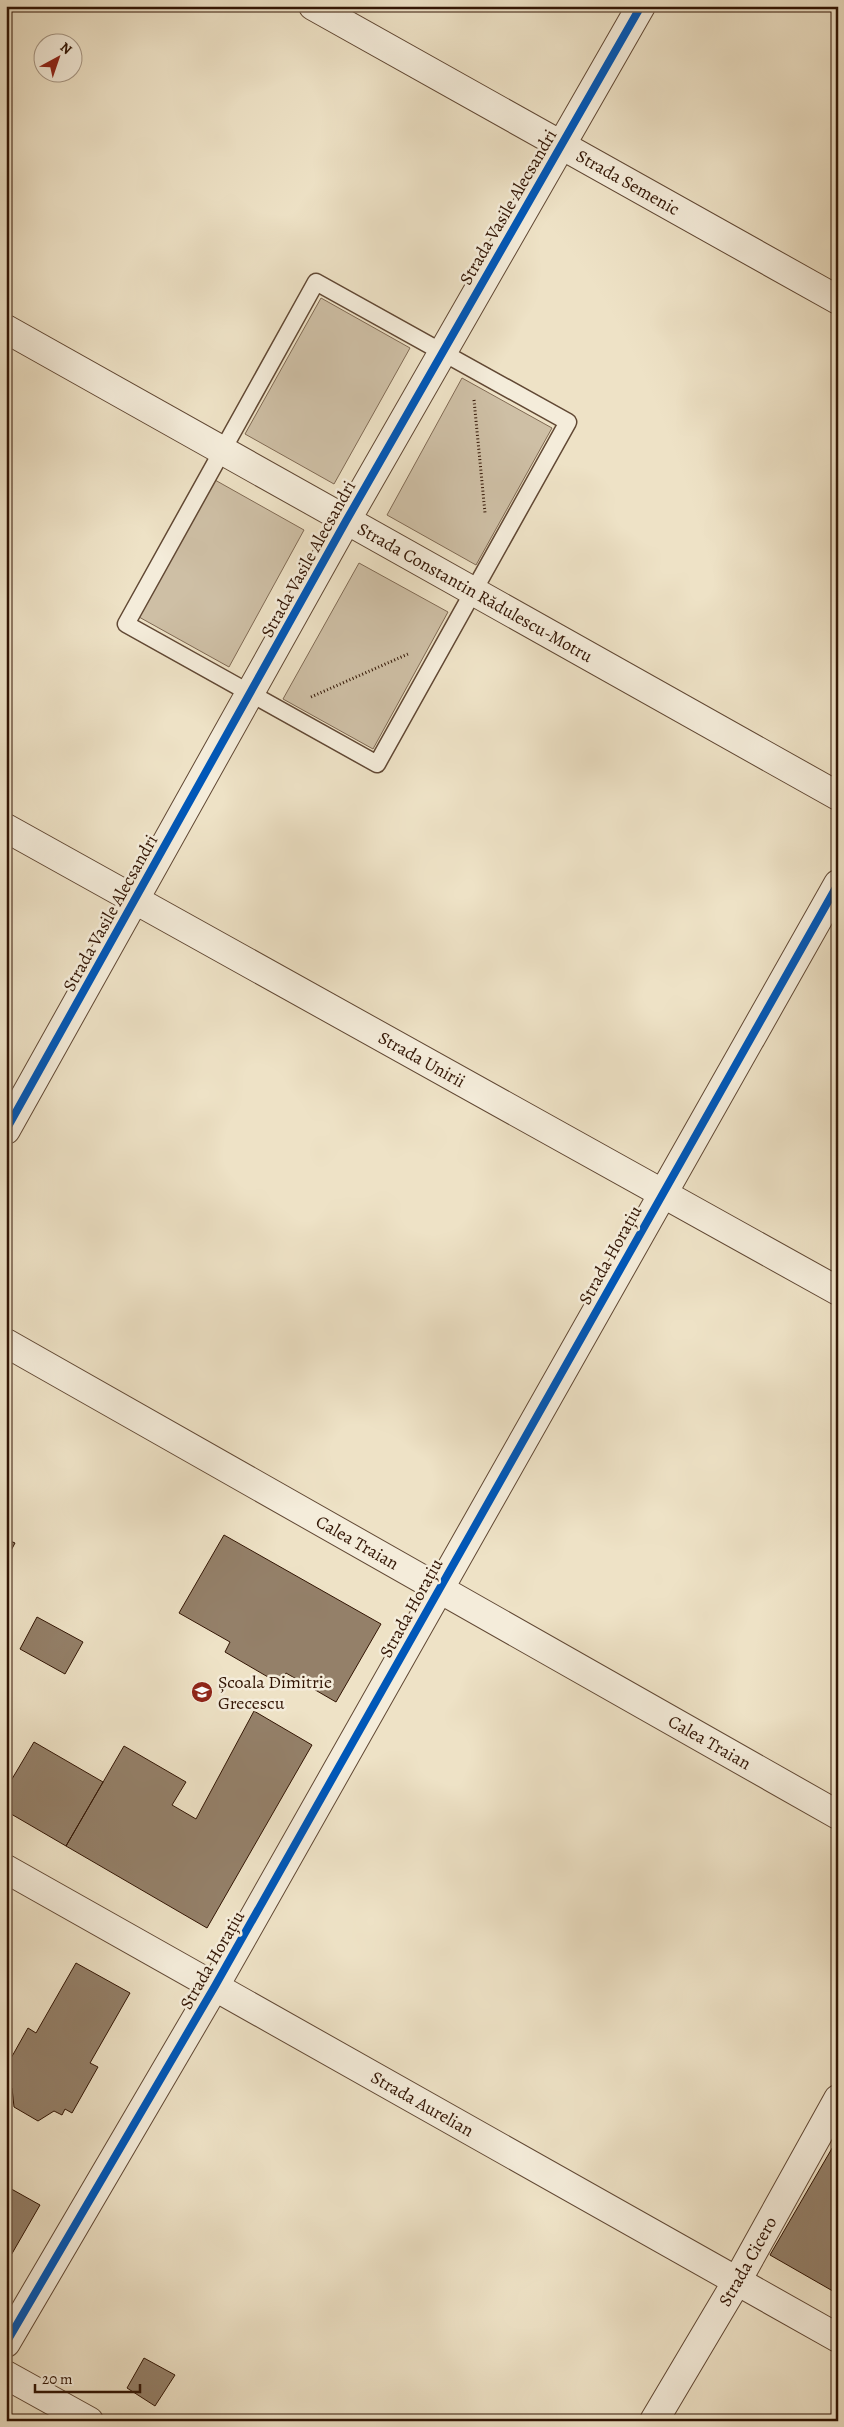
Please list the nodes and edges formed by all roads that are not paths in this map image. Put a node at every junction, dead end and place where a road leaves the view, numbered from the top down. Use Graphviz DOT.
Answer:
graph roads {
  1 [pos="313,6"];
  2 [pos="641,6"];
  3 [pos="560,146"];
  4 [pos="838,300"];
  5 [pos="6,329"];
  6 [pos="442,352"];
  7 [pos="222,452"];
  8 [pos="346,521"];
  9 [pos="473,591"];
  10 [pos="250,693"];
  11 [pos="838,796"];
  12 [pos="6,828"];
  13 [pos="838,884"];
  14 [pos="134,900"];
  15 [pos="6,1130"];
  16 [pos="663,1193"];
  17 [pos="838,1291"];
  18 [pos="6,1343"];
  19 [pos="439,1588"];
  20 [pos="838,1815"];
  21 [pos="6,1869"];
  22 [pos="215,1986"];
  23 [pos="838,2099"];
  24 [pos="737,2281"];
  25 [pos="838,2338"];
  26 [pos="6,2343"];
  27 [pos="6,2375"];
  28 [pos="89,2421"];
  29 [pos="654,2421"];
  1 -- 3 [label="street, Strada Semenic"];
  2 -- 3 [label="street, Strada Vasile Alecsandri"];
  3 -- 4 [label="street, Strada Semenic"];
  3 -- 6 [label="street, Strada Vasile Alecsandri"];
  5 -- 7 [label="street, Strada Constantin Rădulescu-Motru"];
  6 -- 7 [label="lane"];
  6 -- 8 [label="street, Strada Vasile Alecsandri"];
  6 -- 9 [label="lane"];
  7 -- 8 [label="street, Strada Constantin Rădulescu-Motru"];
  7 -- 10 [label="lane"];
  8 -- 9 [label="street, Strada Constantin Rădulescu-Motru"];
  8 -- 10 [label="street, Strada Vasile Alecsandri"];
  9 -- 10 [label="lane"];
  9 -- 11 [label="street, Strada Constantin Rădulescu-Motru"];
  10 -- 14 [label="street, Strada Vasile Alecsandri"];
  12 -- 14 [label="street, Strada Unirii"];
  13 -- 16 [label="street, Strada Horațiu"];
  14 -- 15 [label="street, Strada Vasile Alecsandri"];
  14 -- 16 [label="street, Strada Unirii"];
  16 -- 17 [label="street, Strada Unirii"];
  16 -- 19 [label="street, Strada Horațiu"];
  18 -- 19 [label="street, Calea Traian"];
  19 -- 20 [label="street, Calea Traian"];
  19 -- 22 [label="street, Strada Horațiu"];
  21 -- 22 [label="street, Strada Aurelian"];
  22 -- 24 [label="street, Strada Aurelian"];
  22 -- 26 [label="street, Strada Horațiu"];
  23 -- 24 [label="street, Strada Cicero"];
  24 -- 25 [label="street, Strada Aurelian"];
  24 -- 29 [label="street, Strada Cicero"];
  27 -- 28 [label="street"];
}
